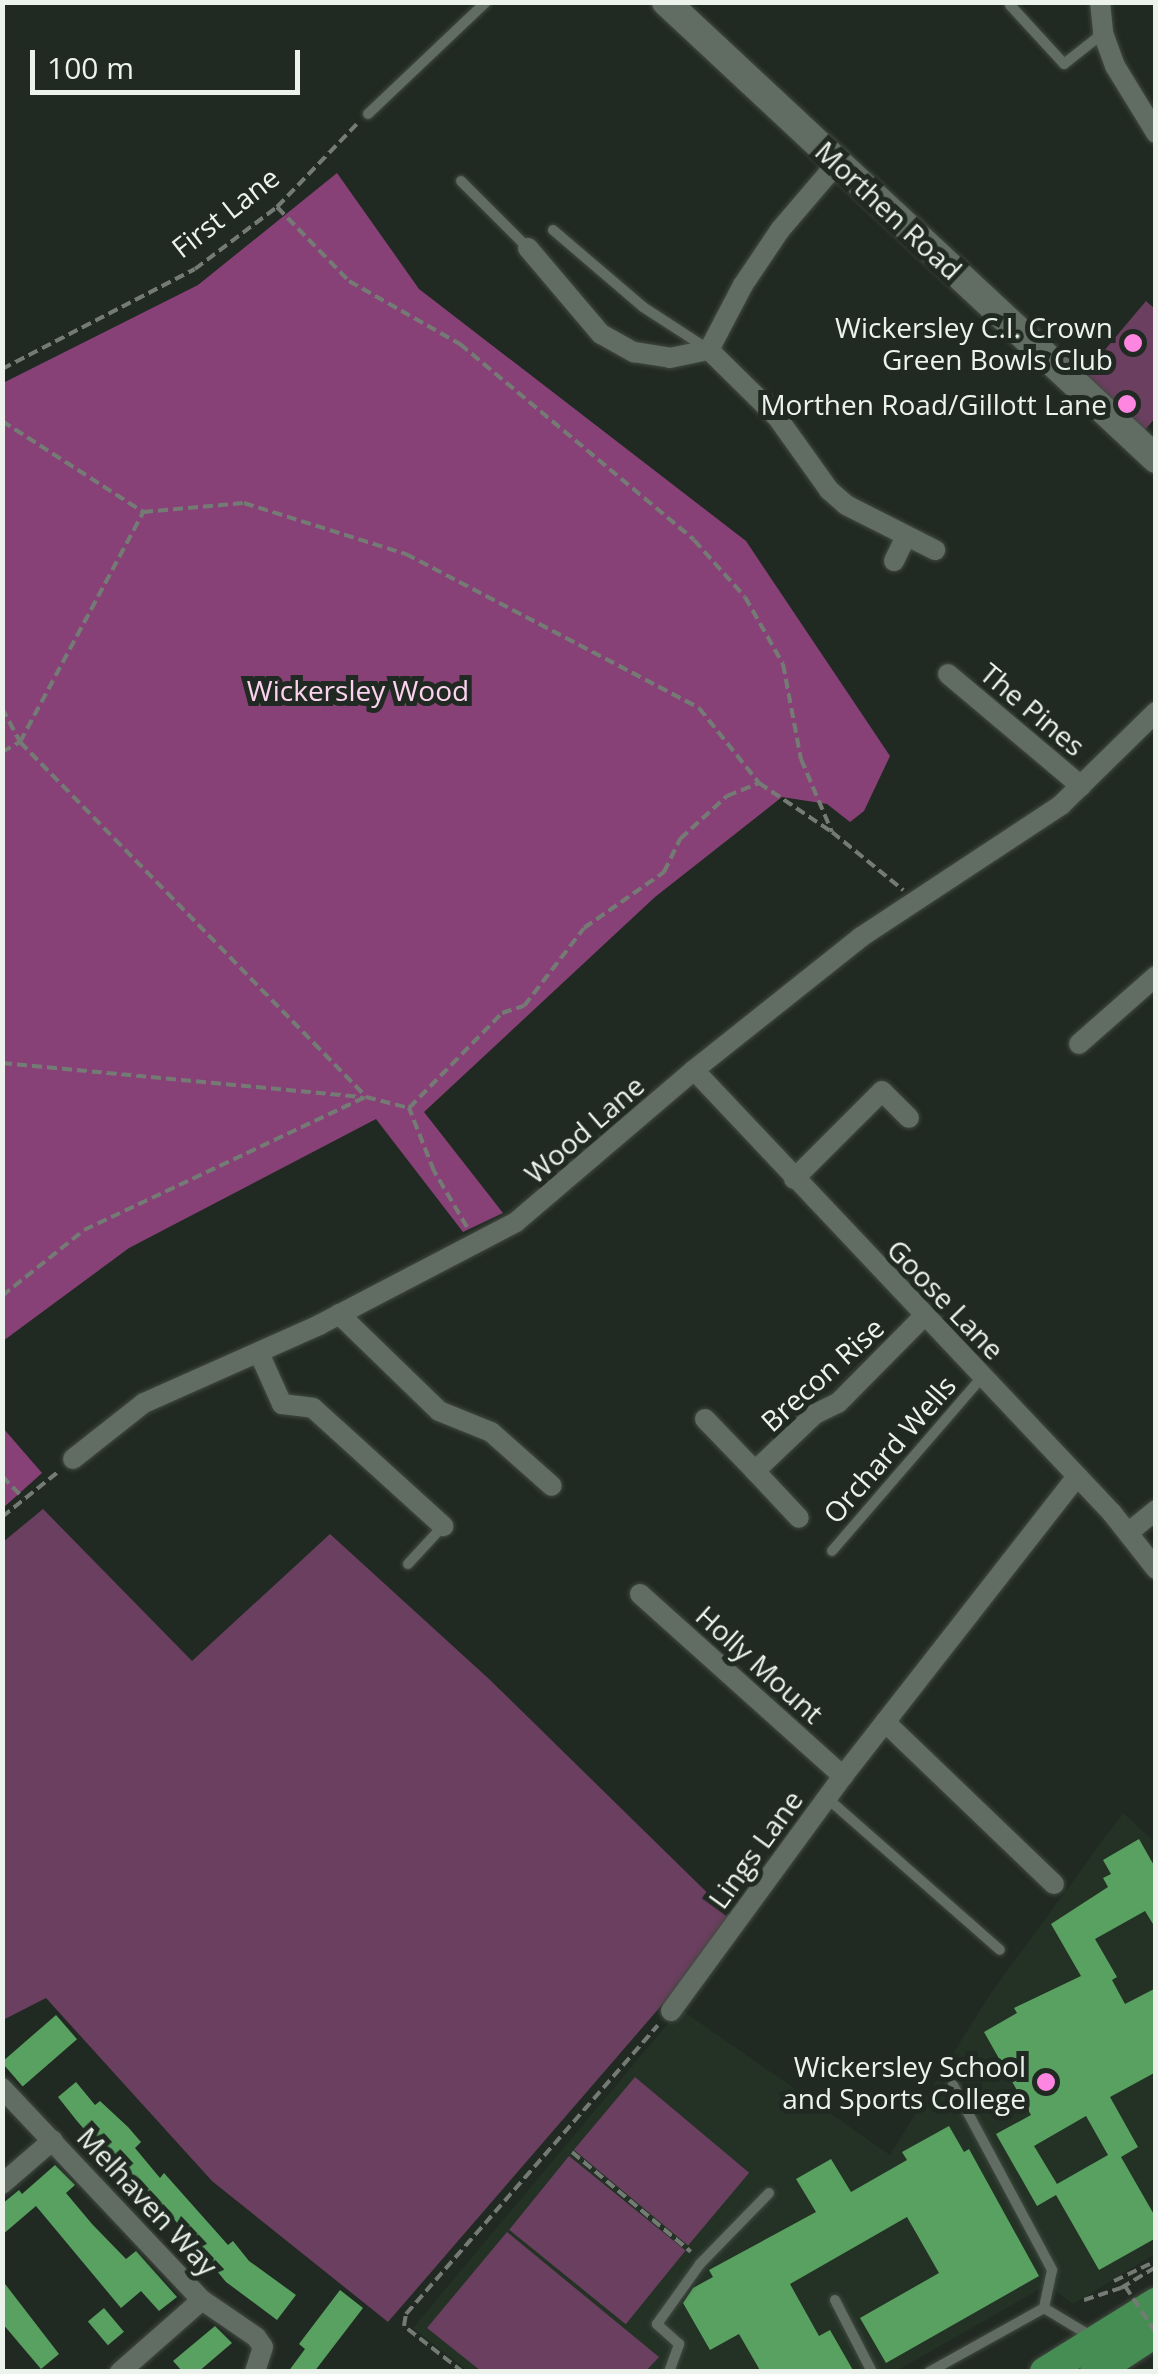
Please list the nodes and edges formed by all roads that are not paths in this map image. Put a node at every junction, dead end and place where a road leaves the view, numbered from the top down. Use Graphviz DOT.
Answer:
graph roads {
  1 [pos="486,2"];
  2 [pos="666,2"];
  3 [pos="1100,2"];
  4 [pos="1010,5"];
  5 [pos="1103,33"];
  6 [pos="368,114"];
  7 [pos="1156,133"];
  8 [pos="838,162"];
  9 [pos="461,181"];
  10 [pos="552,230"];
  11 [pos="528,248"];
  12 [pos="709,350"];
  13 [pos="1156,460"];
  14 [pos="906,536"];
  15 [pos="935,550"];
  16 [pos="894,562"];
  17 [pos="948,674"];
  18 [pos="1156,712"];
  19 [pos="1081,786"];
  20 [pos="1156,976"];
  21 [pos="1079,1044"];
  22 [pos="694,1070"];
  23 [pos="909,1118"];
  24 [pos="794,1179"];
  25 [pos="340,1314"];
  26 [pos="924,1316"];
  27 [pos="259,1353"];
  28 [pos="982,1376"];
  29 [pos="705,1419"];
  30 [pos="73,1460"];
  31 [pos="756,1472"];
  32 [pos="1078,1477"];
  33 [pos="552,1486"];
  34 [pos="1156,1510"];
  35 [pos="799,1518"];
  36 [pos="443,1526"];
  37 [pos="1130,1532"];
  38 [pos="832,1551"];
  39 [pos="408,1564"];
  40 [pos="1156,1568"];
  41 [pos="640,1594"];
  42 [pos="886,1722"];
  43 [pos="844,1776"];
  44 [pos="827,1798"];
  45 [pos="1054,1884"];
  46 [pos="1000,1950"];
  47 [pos="671,2010"];
  48 [pos="953,2085"];
  49 [pos="2,2088"];
  50 [pos="53,2140"];
  51 [pos="2,2184"];
  52 [pos="770,2193"];
  53 [pos="202,2300"];
  54 [pos="835,2300"];
  55 [pos="1156,2303"];
  56 [pos="1044,2308"];
  57 [pos="1156,2333"];
  58 [pos="1097,2340"];
  59 [pos="120,2372"];
  60 [pos="256,2372"];
  61 [pos="669,2372"];
  62 [pos="872,2372"];
  63 [pos="930,2372"];
  64 [pos="1045,2372"];
  65 [pos="1095,2372"];
  1 -- 6 [label="lane"];
  2 -- 8 [label="main road, Morthen Road"];
  3 -- 5 [label="street"];
  4 -- 5 [label="lane"];
  5 -- 7 [label="street"];
  8 -- 12 [label="street"];
  8 -- 13 [label="main road, Morthen Road"];
  9 -- 11 [label="lane"];
  10 -- 12 [label="lane"];
  11 -- 12 [label="street"];
  12 -- 14 [label="street"];
  14 -- 15 [label="street"];
  14 -- 16 [label="street"];
  17 -- 19 [label="street, The Pines"];
  18 -- 19 [label="street, Wood Lane"];
  19 -- 22 [label="street, Wood Lane"];
  20 -- 21 [label="street"];
  22 -- 24 [label="street, Goose Lane"];
  22 -- 25 [label="street, Wood Lane"];
  23 -- 24 [label="street"];
  24 -- 26 [label="street, Goose Lane"];
  25 -- 27 [label="street, Wood Lane"];
  25 -- 33 [label="street"];
  26 -- 28 [label="street, Goose Lane"];
  26 -- 31 [label="street, Brecon Rise"];
  27 -- 30 [label="street, Wood Lane"];
  27 -- 36 [label="street"];
  28 -- 32 [label="street, Goose Lane"];
  28 -- 38 [label="lane, Orchard Wells"];
  29 -- 31 [label="street, Brecon Rise"];
  31 -- 35 [label="street, Brecon Rise"];
  32 -- 37 [label="street, Goose Lane"];
  32 -- 42 [label="street, Lings Lane"];
  34 -- 37 [label="street"];
  36 -- 39 [label="lane"];
  37 -- 40 [label="street, Goose Lane"];
  41 -- 43 [label="street, Holly Mount"];
  42 -- 43 [label="street, Lings Lane"];
  42 -- 45 [label="street"];
  43 -- 44 [label="street, Lings Lane"];
  44 -- 46 [label="lane"];
  44 -- 47 [label="street, Lings Lane"];
  48 -- 56 [label="lane"];
  49 -- 50 [label="street, Melhaven Way"];
  50 -- 51 [label="street, Melhaven Way"];
  50 -- 53 [label="street, Melhaven Way"];
  52 -- 61 [label="lane"];
  53 -- 59 [label="street, Melhaven Way"];
  53 -- 60 [label="street, Melhaven Way"];
  54 -- 62 [label="lane"];
  55 -- 58 [label="main road"];
  56 -- 58 [label="lane"];
  56 -- 63 [label="lane"];
  57 -- 65 [label="main road"];
  58 -- 64 [label="main road"];
}
